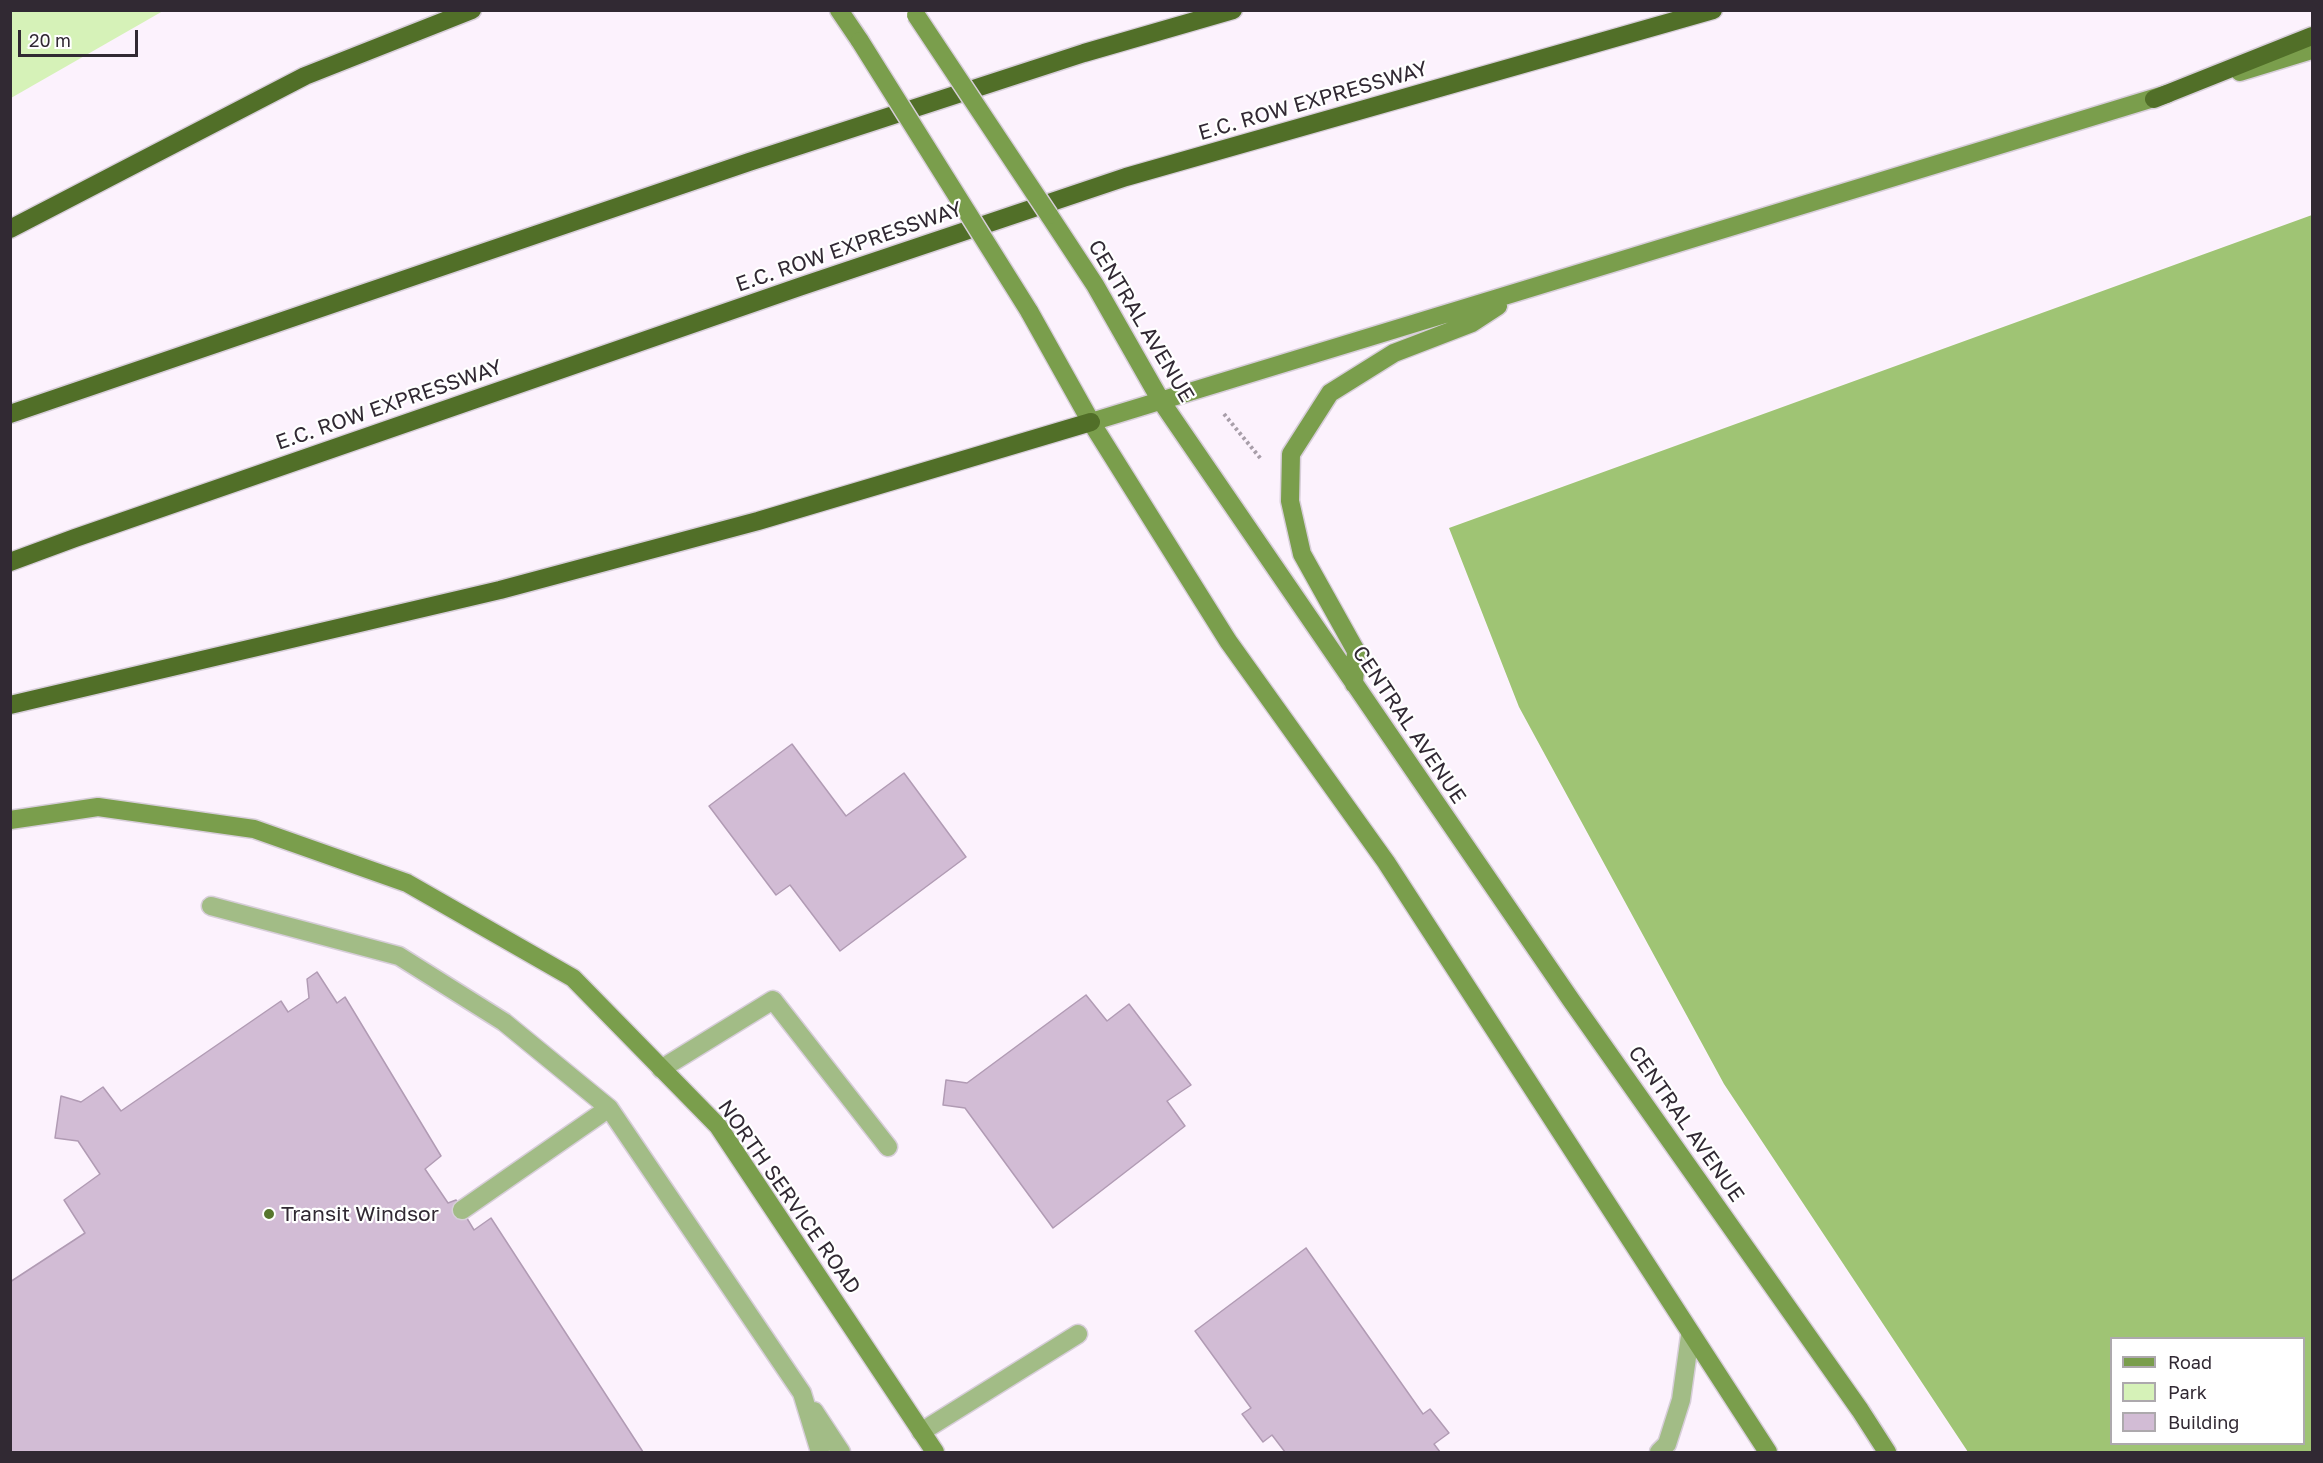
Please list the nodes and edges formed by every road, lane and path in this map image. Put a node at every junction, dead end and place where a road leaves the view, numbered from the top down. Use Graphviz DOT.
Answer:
graph roads {
  1 [pos="472,10"];
  2 [pos="839,10"];
  3 [pos="1233,10"];
  4 [pos="1713,10"];
  5 [pos="914,13"];
  6 [pos="2313,36"];
  7 [pos="2313,50"];
  8 [pos="2154,99"];
  9 [pos="10,230"];
  10 [pos="1515,295"];
  11 [pos="1161,401"];
  12 [pos="1222,410"];
  13 [pos="10,414"];
  14 [pos="1091,422"];
  15 [pos="1263,462"];
  16 [pos="10,562"];
  17 [pos="1354,684"];
  18 [pos="10,705"];
  19 [pos="10,820"];
  20 [pos="211,906"];
  21 [pos="662,1069"];
  22 [pos="609,1108"];
  23 [pos="888,1147"];
  24 [pos="462,1210"];
  25 [pos="1078,1334"];
  26 [pos="1690,1336"];
  27 [pos="802,1393"];
  28 [pos="921,1432"];
  29 [pos="820,1452"];
  30 [pos="841,1452"];
  31 [pos="935,1452"];
  32 [pos="1659,1452"];
  33 [pos="1768,1452"];
  34 [pos="1887,1452"];
  1 -- 9 [label="highway"];
  2 -- 14 [label="street, bridge"];
  3 -- 13 [label="highway"];
  4 -- 16 [label="highway, E.C. ROW EXPRESSWAY"];
  5 -- 11 [label="street, CENTRAL AVENUE, bridge"];
  6 -- 8 [label="highway"];
  7 -- 8 [label="street"];
  8 -- 10 [label="street"];
  10 -- 11 [label="street"];
  10 -- 17 [label="street"];
  11 -- 14 [label="street"];
  11 -- 17 [label="street, CENTRAL AVENUE"];
  12 -- 15 [label="path"];
  14 -- 18 [label="highway"];
  14 -- 26 [label="street"];
  17 -- 34 [label="street, CENTRAL AVENUE"];
  19 -- 21 [label="street, NORTH SERVICE ROAD"];
  20 -- 22 [label="lane"];
  21 -- 23 [label="lane"];
  21 -- 28 [label="street, NORTH SERVICE ROAD"];
  22 -- 24 [label="lane"];
  22 -- 27 [label="lane"];
  25 -- 28 [label="lane"];
  26 -- 32 [label="lane"];
  26 -- 33 [label="street"];
  27 -- 29 [label="lane"];
  27 -- 30 [label="lane"];
  28 -- 31 [label="street, NORTH SERVICE ROAD"];
}
